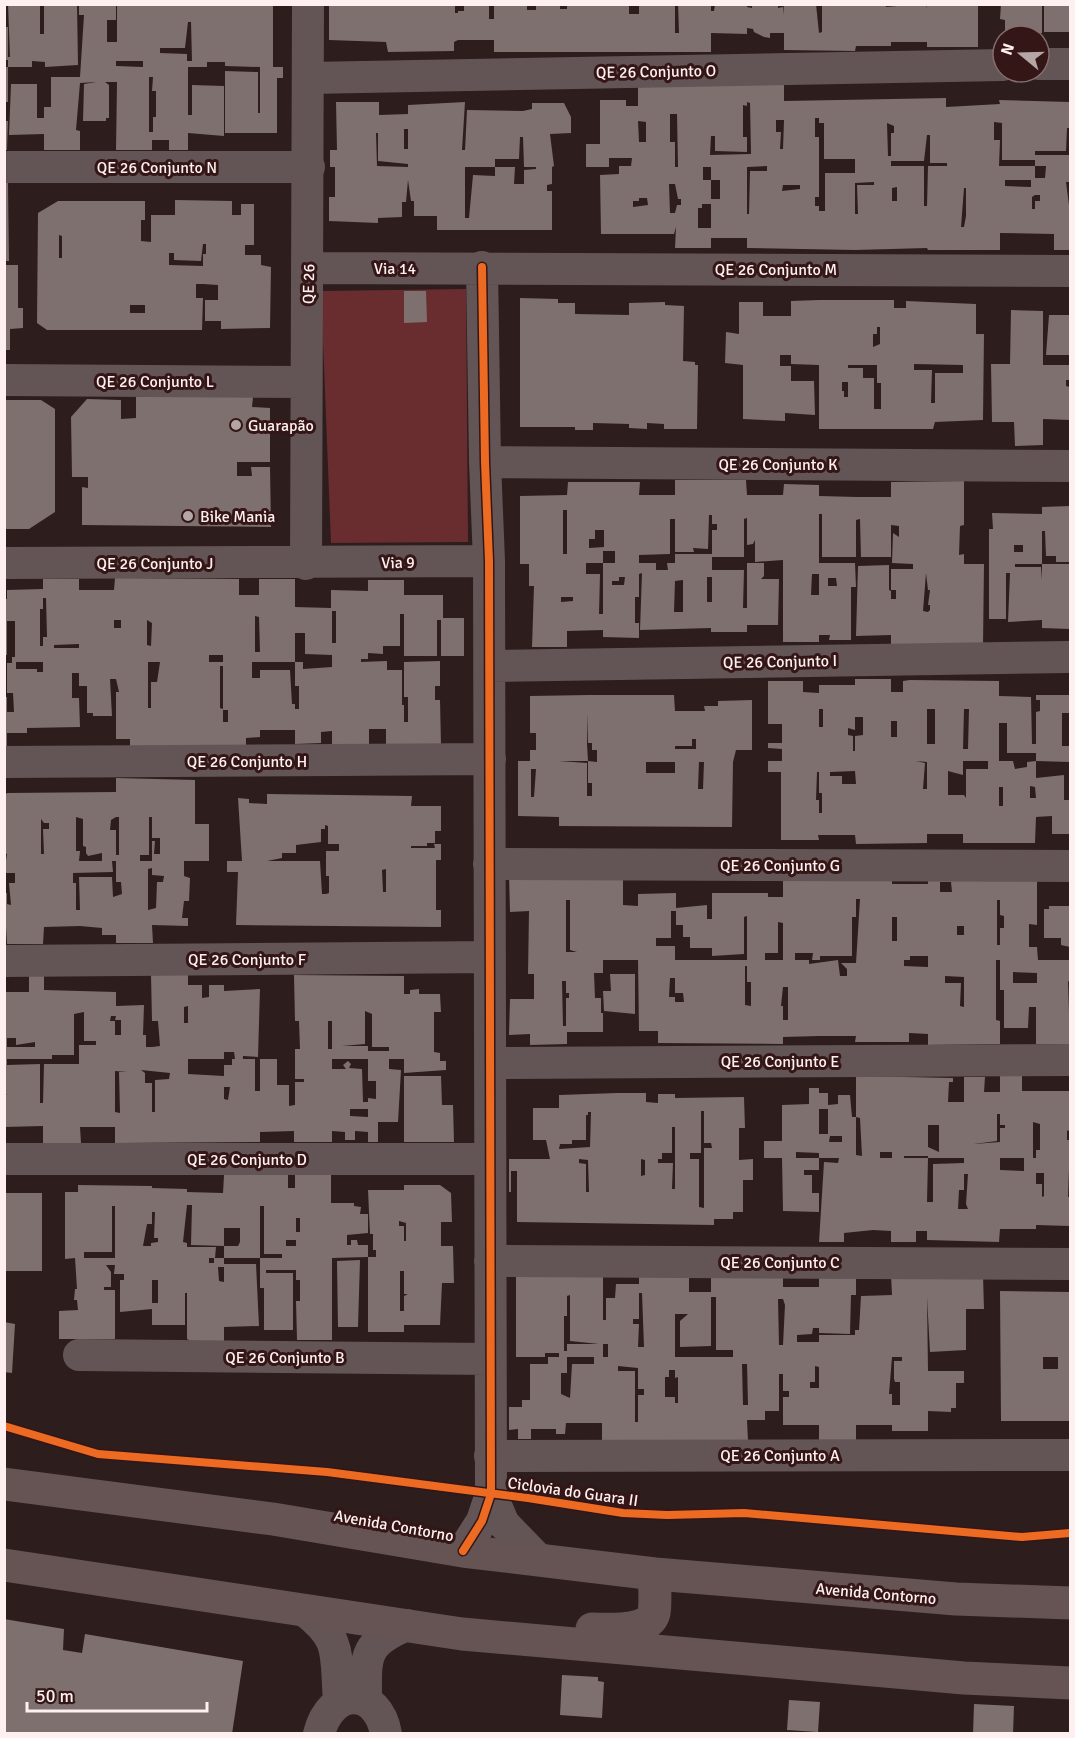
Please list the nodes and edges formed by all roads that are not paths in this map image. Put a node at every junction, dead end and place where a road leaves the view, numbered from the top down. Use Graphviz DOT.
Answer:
graph roads {
  1 [pos="308,4"];
  2 [pos="1071,63"];
  3 [pos="1051,64"];
  4 [pos="991,65"];
  5 [pos="308,78"];
  6 [pos="4,167"];
  7 [pos="309,167"];
  8 [pos="482,267"];
  9 [pos="308,268"];
  10 [pos="1071,272"];
  11 [pos="4,380"];
  12 [pos="306,382"];
  13 [pos="484,462"];
  14 [pos="1071,466"];
  15 [pos="489,561"];
  16 [pos="4,563"];
  17 [pos="306,564"];
  18 [pos="1071,657"];
  19 [pos="490,666"];
  20 [pos="490,759"];
  21 [pos="4,762"];
  22 [pos="489,864"];
  23 [pos="1071,866"];
  24 [pos="490,957"];
  25 [pos="4,961"];
  26 [pos="1071,1060"];
  27 [pos="490,1063"];
  28 [pos="4,1159"];
  29 [pos="490,1159"];
  30 [pos="490,1261"];
  31 [pos="1071,1264"];
  32 [pos="80,1355"];
  33 [pos="490,1359"];
  34 [pos="1071,1455"];
  35 [pos="490,1456"];
  36 [pos="5,1484"];
  37 [pos="491,1494"];
  38 [pos="463,1551"];
  39 [pos="537,1558"];
  40 [pos="4,1565"];
  41 [pos="655,1574"];
  42 [pos="1071,1603"];
  43 [pos="306,1611"];
  44 [pos="407,1625"];
  45 [pos="554,1643"];
  46 [pos="1071,1683"];
  47 [pos="353,1701"];
  48 [pos="319,1734"];
  49 [pos="386,1734"];
  1 -- 5 [label="street, QE 26"];
  2 -- 3 [label="street"];
  4 -- 5 [label="street, QE 26 Conjunto O"];
  5 -- 7 [label="street, QE 26"];
  6 -- 7 [label="street, QE 26 Conjunto N"];
  7 -- 9 [label="street, QE 26"];
  8 -- 9 [label="street, Via 14"];
  8 -- 10 [label="street, QE 26 Conjunto M"];
  8 -- 13 [label="street"];
  9 -- 12 [label="street, QE 26"];
  11 -- 12 [label="street, QE 26 Conjunto L"];
  12 -- 17 [label="street, QE 26"];
  13 -- 14 [label="street, QE 26 Conjunto K"];
  13 -- 15 [label="street"];
  15 -- 17 [label="street, Via 9"];
  15 -- 19 [label="street"];
  16 -- 17 [label="street, QE 26 Conjunto J"];
  18 -- 19 [label="street, QE 26 Conjunto I"];
  19 -- 20 [label="street"];
  20 -- 21 [label="street, QE 26 Conjunto H"];
  20 -- 22 [label="street"];
  22 -- 23 [label="street, QE 26 Conjunto G"];
  22 -- 24 [label="street"];
  24 -- 25 [label="street, QE 26 Conjunto F"];
  24 -- 27 [label="street"];
  26 -- 27 [label="street, QE 26 Conjunto E"];
  27 -- 29 [label="street"];
  28 -- 29 [label="street, QE 26 Conjunto D"];
  29 -- 30 [label="street"];
  30 -- 31 [label="street, QE 26 Conjunto C"];
  30 -- 33 [label="street"];
  32 -- 33 [label="street, QE 26 Conjunto B"];
  33 -- 35 [label="street"];
  34 -- 35 [label="street, QE 26 Conjunto A"];
  35 -- 37 [label="street"];
  36 -- 38 [label="main road, Avenida Contorno"];
  37 -- 38 [label="street"];
  37 -- 39 [label="street"];
  38 -- 39 [label="main road, Avenida Contorno"];
  39 -- 41 [label="main road, Avenida Contorno"];
  40 -- 43 [label="main road"];
  41 -- 42 [label="main road, Avenida Contorno"];
  41 -- 45 [label="main road"];
  43 -- 44 [label="main road"];
  43 -- 47 [label="street"];
  44 -- 45 [label="main road"];
  44 -- 47 [label="street"];
  45 -- 46 [label="main road"];
  47 -- 48 [label="street"];
  47 -- 49 [label="street"];
}
